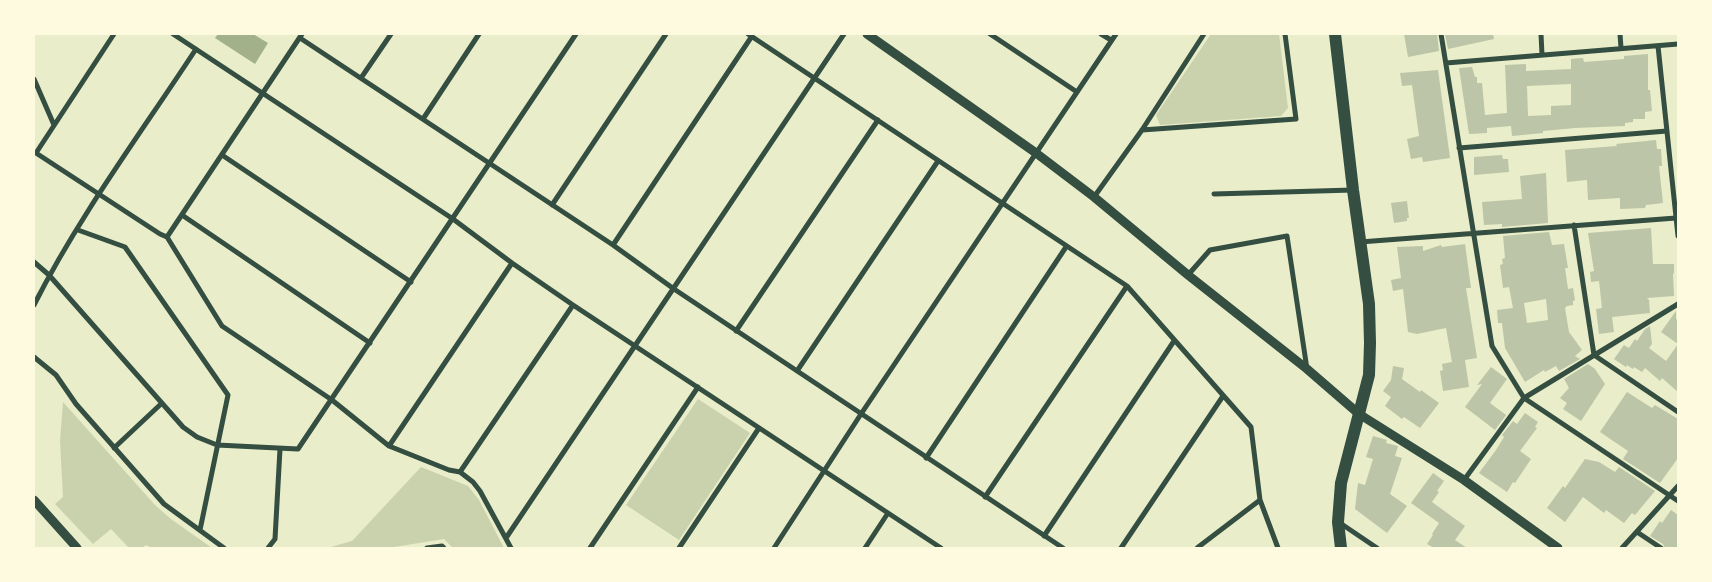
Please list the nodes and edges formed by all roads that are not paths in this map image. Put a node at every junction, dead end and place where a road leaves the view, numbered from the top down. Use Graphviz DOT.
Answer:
graph roads {
  1 [pos="114,34"];
  2 [pos="173,34"];
  3 [pos="391,34"];
  4 [pos="479,34"];
  5 [pos="576,34"];
  6 [pos="666,34"];
  7 [pos="844,34"];
  8 [pos="867,34"];
  9 [pos="990,34"];
  10 [pos="1101,34"];
  11 [pos="1116,34"];
  12 [pos="1204,34"];
  13 [pos="1285,34"];
  14 [pos="1335,34"];
  15 [pos="1441,34"];
  16 [pos="1541,34"];
  17 [pos="1620,34"];
  18 [pos="750,35"];
  19 [pos="301,36"];
  20 [pos="1111,40"];
  21 [pos="1678,44"];
  22 [pos="1658,46"];
  23 [pos="1621,48"];
  24 [pos="196,49"];
  25 [pos="1542,54"];
  26 [pos="1446,63"];
  27 [pos="361,78"];
  28 [pos="815,78"];
  29 [pos="34,79"];
  30 [pos="1077,92"];
  31 [pos="263,93"];
  32 [pos="422,119"];
  33 [pos="878,120"];
  34 [pos="54,125"];
  35 [pos="1142,130"];
  36 [pos="1667,131"];
  37 [pos="1459,148"];
  38 [pos="1036,153"];
  39 [pos="222,155"];
  40 [pos="938,160"];
  41 [pos="490,164"];
  42 [pos="1353,190"];
  43 [pos="100,194"];
  44 [pos="1214,194"];
  45 [pos="1094,196"];
  46 [pos="1001,203"];
  47 [pos="552,205"];
  48 [pos="182,215"];
  49 [pos="1676,218"];
  50 [pos="453,219"];
  51 [pos="1574,225"];
  52 [pos="78,230"];
  53 [pos="1474,234"];
  54 [pos="1678,236"];
  55 [pos="167,237"];
  56 [pos="1360,242"];
  57 [pos="613,245"];
  58 [pos="1066,246"];
  59 [pos="34,262"];
  60 [pos="512,263"];
  61 [pos="49,275"];
  62 [pos="1188,275"];
  63 [pos="411,282"];
  64 [pos="1127,286"];
  65 [pos="674,289"];
  66 [pos="573,304"];
  67 [pos="1678,304"];
  68 [pos="34,305"];
  69 [pos="736,331"];
  70 [pos="1174,341"];
  71 [pos="370,343"];
  72 [pos="636,345"];
  73 [pos="1594,355"];
  74 [pos="34,357"];
  75 [pos="1307,370"];
  76 [pos="797,371"];
  77 [pos="698,387"];
  78 [pos="1223,396"];
  79 [pos="1524,398"];
  80 [pos="332,400"];
  81 [pos="162,403"];
  82 [pos="1678,412"];
  83 [pos="861,414"];
  84 [pos="1359,414"];
  85 [pos="759,428"];
  86 [pos="217,445"];
  87 [pos="389,446"];
  88 [pos="114,448"];
  89 [pos="280,449"];
  90 [pos="926,458"];
  91 [pos="825,470"];
  92 [pos="460,472"];
  93 [pos="1464,480"];
  94 [pos="1678,486"];
  95 [pos="1670,495"];
  96 [pos="985,497"];
  97 [pos="34,500"];
  98 [pos="1260,500"];
  99 [pos="1678,501"];
  100 [pos="888,513"];
  101 [pos="1338,522"];
  102 [pos="200,530"];
  103 [pos="1637,532"];
  104 [pos="1044,536"];
  105 [pos="506,538"];
  106 [pos="77,548"];
  107 [pos="224,548"];
  108 [pos="268,548"];
  109 [pos="427,548"];
  110 [pos="444,548"];
  111 [pos="511,548"];
  112 [pos="590,548"];
  113 [pos="679,548"];
  114 [pos="774,548"];
  115 [pos="865,548"];
  116 [pos="941,548"];
  117 [pos="1063,548"];
  118 [pos="1121,548"];
  119 [pos="1197,548"];
  120 [pos="1278,548"];
  121 [pos="1341,548"];
  122 [pos="1377,548"];
  123 [pos="1558,548"];
  124 [pos="1622,548"];
  125 [pos="1661,548"];
  1 -- 34 [label="street"];
  2 -- 24 [label="street"];
  3 -- 27 [label="street"];
  4 -- 32 [label="street"];
  5 -- 41 [label="street"];
  6 -- 47 [label="street"];
  7 -- 28 [label="street"];
  8 -- 38 [label="street"];
  9 -- 30 [label="street"];
  10 -- 20 [label="street"];
  11 -- 20 [label="street"];
  12 -- 35 [label="street"];
  13 -- 35 [label="street"];
  14 -- 42 [label="main road"];
  15 -- 26 [label="street"];
  16 -- 25 [label="street"];
  17 -- 23 [label="street"];
  18 -- 28 [label="street"];
  18 -- 57 [label="street"];
  19 -- 27 [label="street"];
  19 -- 31 [label="street"];
  20 -- 30 [label="street"];
  21 -- 22 [label="street"];
  22 -- 23 [label="street"];
  22 -- 36 [label="street"];
  23 -- 25 [label="street"];
  24 -- 31 [label="street"];
  24 -- 43 [label="street"];
  25 -- 26 [label="street"];
  26 -- 37 [label="street"];
  27 -- 32 [label="street"];
  28 -- 33 [label="street"];
  28 -- 65 [label="street"];
  29 -- 34 [label="street"];
  30 -- 38 [label="street"];
  31 -- 39 [label="street"];
  31 -- 50 [label="street"];
  32 -- 41 [label="street"];
  33 -- 40 [label="street"];
  33 -- 69 [label="street"];
  34 -- 43 [label="street"];
  35 -- 45 [label="street"];
  36 -- 37 [label="street"];
  36 -- 49 [label="street"];
  37 -- 53 [label="street"];
  38 -- 45 [label="street"];
  38 -- 46 [label="street"];
  39 -- 48 [label="street"];
  39 -- 63 [label="street"];
  40 -- 46 [label="street"];
  40 -- 76 [label="street"];
  41 -- 47 [label="street"];
  41 -- 50 [label="street"];
  42 -- 44 [label="street"];
  42 -- 56 [label="main road"];
  43 -- 52 [label="street"];
  43 -- 55 [label="street"];
  45 -- 62 [label="street"];
  46 -- 58 [label="street"];
  46 -- 83 [label="street"];
  47 -- 57 [label="street"];
  48 -- 55 [label="street"];
  48 -- 71 [label="street"];
  49 -- 51 [label="street"];
  49 -- 54 [label="street"];
  50 -- 60 [label="street"];
  50 -- 63 [label="street"];
  51 -- 53 [label="street"];
  51 -- 73 [label="street"];
  52 -- 61 [label="street"];
  52 -- 86 [label="street"];
  53 -- 56 [label="street"];
  53 -- 79 [label="street"];
  55 -- 80 [label="street"];
  56 -- 84 [label="main road"];
  57 -- 65 [label="street"];
  58 -- 64 [label="street"];
  58 -- 90 [label="street"];
  59 -- 61 [label="street"];
  60 -- 66 [label="street"];
  60 -- 87 [label="street"];
  61 -- 68 [label="street"];
  61 -- 81 [label="street"];
  62 -- 75 [label="street"];
  62 -- 75 [label="street"];
  63 -- 71 [label="street"];
  64 -- 70 [label="street"];
  64 -- 96 [label="street"];
  65 -- 69 [label="street"];
  65 -- 72 [label="street"];
  66 -- 72 [label="street"];
  66 -- 92 [label="street"];
  67 -- 73 [label="street"];
  69 -- 76 [label="street"];
  70 -- 78 [label="street"];
  70 -- 104 [label="street"];
  71 -- 80 [label="street"];
  72 -- 77 [label="street"];
  72 -- 105 [label="street"];
  73 -- 79 [label="street"];
  73 -- 82 [label="street"];
  74 -- 88 [label="street"];
  75 -- 84 [label="street"];
  76 -- 83 [label="street"];
  77 -- 85 [label="street"];
  77 -- 112 [label="street"];
  78 -- 98 [label="street"];
  78 -- 118 [label="street"];
  79 -- 93 [label="street"];
  79 -- 95 [label="street"];
  80 -- 87 [label="street"];
  80 -- 89 [label="street"];
  81 -- 86 [label="street"];
  81 -- 88 [label="street"];
  83 -- 90 [label="street"];
  83 -- 91 [label="street"];
  84 -- 93 [label="street"];
  84 -- 101 [label="main road"];
  85 -- 91 [label="street"];
  85 -- 113 [label="street"];
  86 -- 89 [label="street"];
  86 -- 102 [label="street"];
  87 -- 92 [label="street"];
  88 -- 102 [label="street"];
  89 -- 108 [label="street"];
  90 -- 96 [label="street"];
  91 -- 100 [label="street"];
  91 -- 114 [label="street"];
  92 -- 105 [label="street"];
  93 -- 123 [label="street"];
  94 -- 95 [label="street"];
  95 -- 99 [label="street"];
  95 -- 103 [label="street"];
  96 -- 104 [label="street"];
  97 -- 106 [label="street"];
  98 -- 119 [label="street"];
  98 -- 120 [label="street"];
  100 -- 115 [label="street"];
  100 -- 116 [label="street"];
  101 -- 121 [label="main road"];
  101 -- 122 [label="street"];
  102 -- 107 [label="street"];
  103 -- 124 [label="street"];
  103 -- 125 [label="street"];
  104 -- 117 [label="street"];
  105 -- 111 [label="street"];
  109 -- 110 [label="street"];
}
